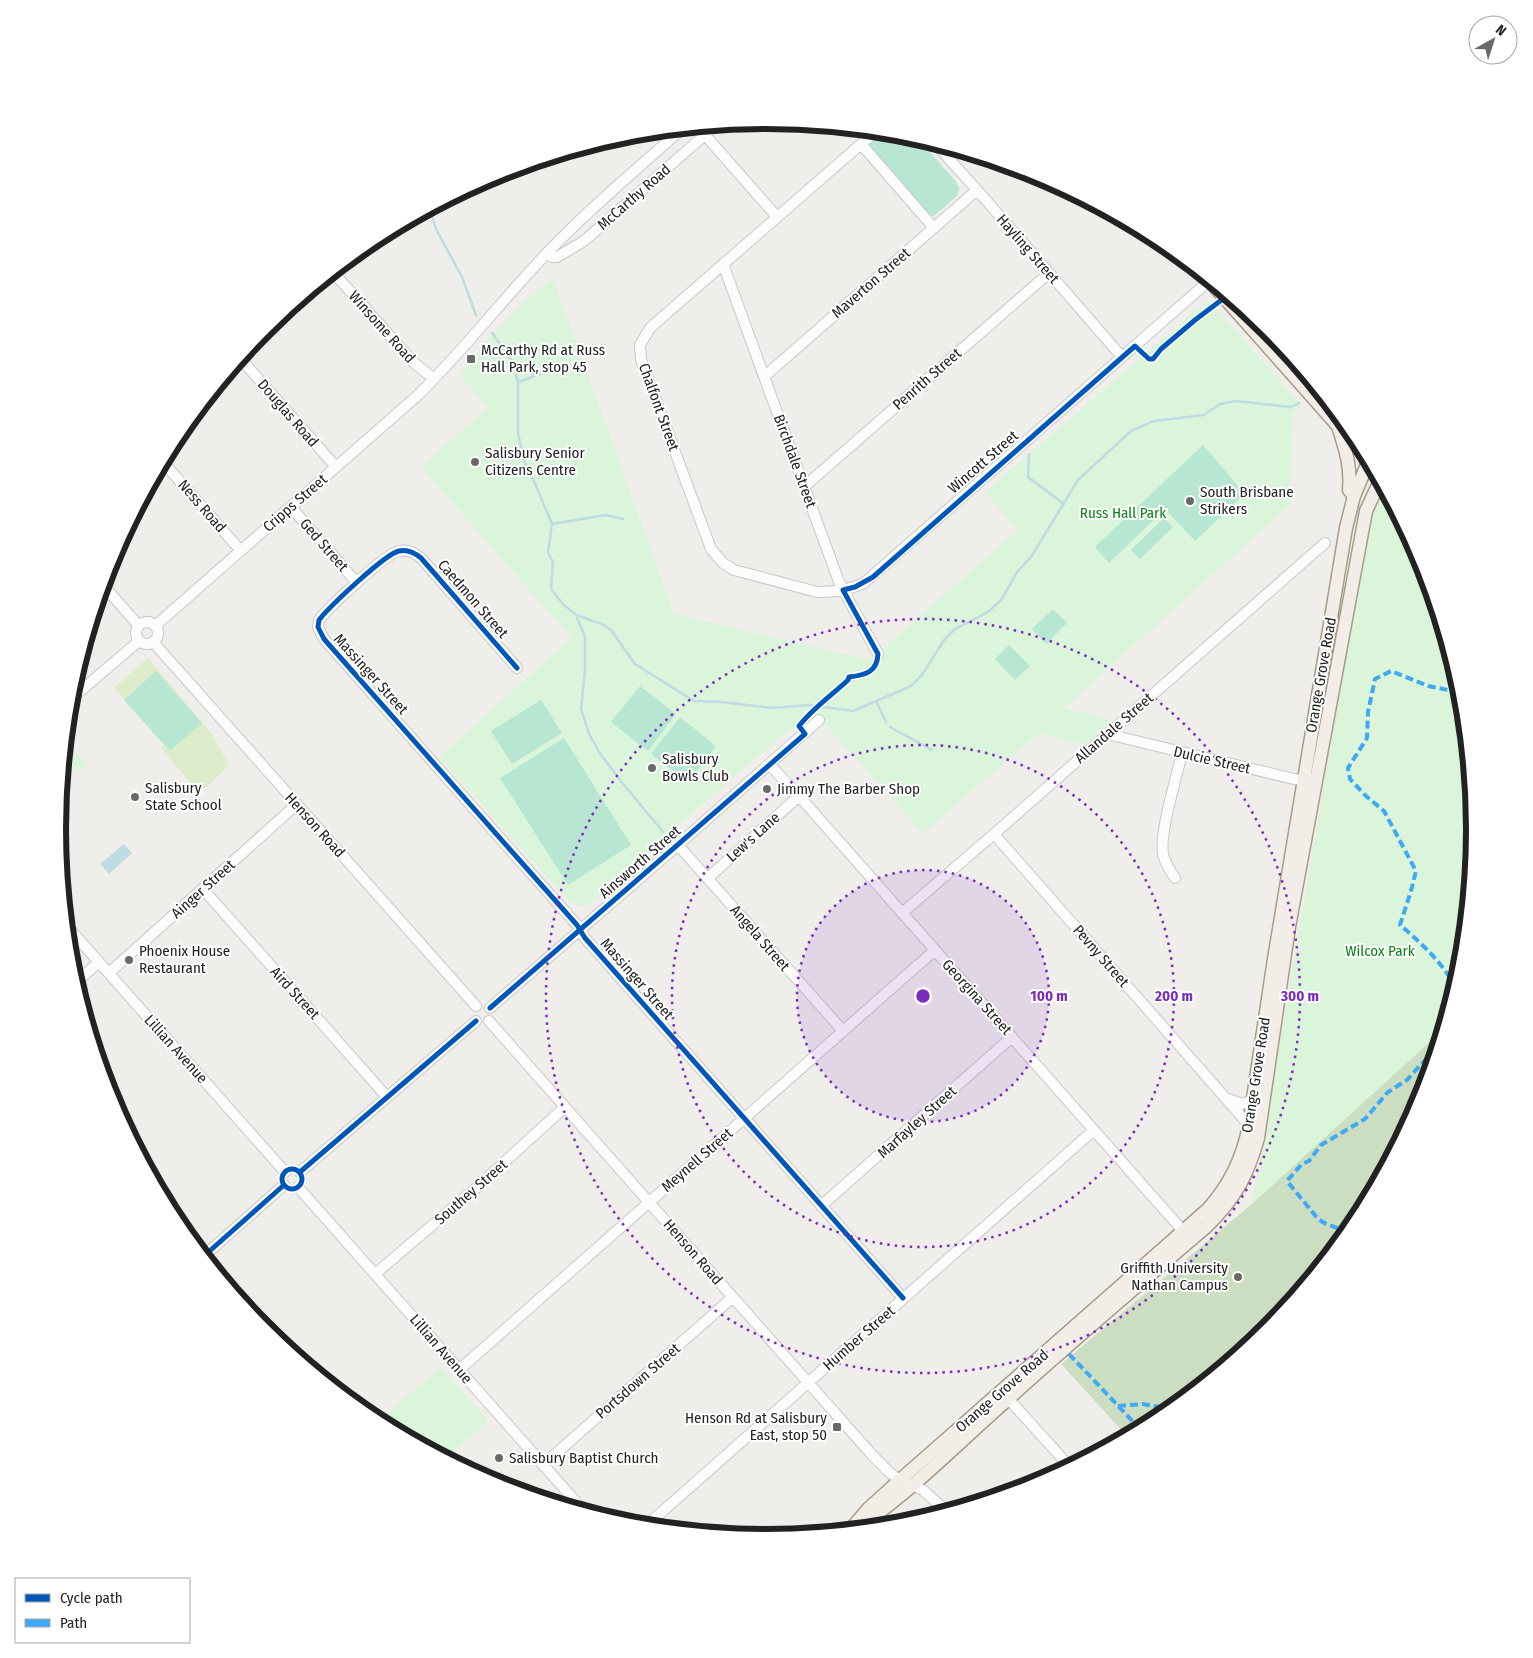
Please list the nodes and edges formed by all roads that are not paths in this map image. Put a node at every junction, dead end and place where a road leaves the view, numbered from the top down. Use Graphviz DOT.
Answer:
graph roads {
  1 [pos="701,132"];
  2 [pos="703,132"];
  3 [pos="675,135"];
  4 [pos="869,137"];
  5 [pos="861,144"];
  6 [pos="943,152"];
  7 [pos="977,190"];
  8 [pos="777,217"];
  9 [pos="934,228"];
  10 [pos="546,254"];
  11 [pos="723,264"];
  12 [pos="1049,273"];
  13 [pos="337,276"];
  14 [pos="1204,283"];
  15 [pos="1233,308"];
  16 [pos="1122,358"];
  17 [pos="244,363"];
  18 [pos="765,376"];
  19 [pos="1302,378"];
  20 [pos="434,379"];
  21 [pos="1301,385"];
  22 [pos="1338,426"];
  23 [pos="1341,429"];
  24 [pos="167,467"];
  25 [pos="336,467"];
  26 [pos="1366,467"];
  27 [pos="805,486"];
  28 [pos="1377,487"];
  29 [pos="1354,496"];
  30 [pos="291,507"];
  31 [pos="1325,543"];
  32 [pos="241,551"];
  33 [pos="357,583"];
  34 [pos="843,590"];
  35 [pos="108,591"];
  36 [pos="139,626"];
  37 [pos="155,626"];
  38 [pos="139,641"];
  39 [pos="154,643"];
  40 [pos="878,654"];
  41 [pos="517,668"];
  42 [pos="80,691"];
  43 [pos="819,720"];
  44 [pos="1107,734"];
  45 [pos="1182,753"];
  46 [pos="769,764"];
  47 [pos="1318,778"];
  48 [pos="1303,780"];
  49 [pos="799,796"];
  50 [pos="297,804"];
  51 [pos="994,834"];
  52 [pos="678,845"];
  53 [pos="708,878"];
  54 [pos="1175,878"];
  55 [pos="202,889"];
  56 [pos="902,913"];
  57 [pos="579,930"];
  58 [pos="75,934"];
  59 [pos="935,950"];
  60 [pos="99,962"];
  61 [pos="108,973"];
  62 [pos="82,976"];
  63 [pos="476,1006"];
  64 [pos="490,1008"];
  65 [pos="476,1020"];
  66 [pos="489,1022"];
  67 [pos="843,1031"];
  68 [pos="1012,1037"];
  69 [pos="387,1097"];
  70 [pos="1228,1099"];
  71 [pos="1253,1100"];
  72 [pos="565,1107"];
  73 [pos="744,1118"];
  74 [pos="1249,1125"];
  75 [pos="1094,1130"];
  76 [pos="285,1172"];
  77 [pos="300,1172"];
  78 [pos="284,1185"];
  79 [pos="298,1187"];
  80 [pos="649,1202"];
  81 [pos="821,1206"];
  82 [pos="1183,1231"];
  83 [pos="209,1252"];
  84 [pos="376,1274"];
  85 [pos="733,1297"];
  86 [pos="903,1298"];
  87 [pos="459,1370"];
  88 [pos="808,1382"];
  89 [pos="1005,1395"];
  90 [pos="1065,1462"];
  91 [pos="543,1465"];
  92 [pos="906,1482"];
  93 [pos="576,1502"];
  94 [pos="942,1507"];
  95 [pos="653,1520"];
  96 [pos="868,1522"];
  97 [pos="856,1523"];
  1 -- 10 [label="street, McCarthy Road"];
  2 -- 8 [label="street"];
  3 -- 10 [label="street, McCarthy Road"];
  4 -- 5 [label="street, Chalfont Street"];
  5 -- 8 [label="street, Chalfont Street"];
  5 -- 9 [label="street"];
  6 -- 7 [label="street, Hayling Street"];
  7 -- 9 [label="street, Maverton Street"];
  7 -- 12 [label="street, Hayling Street"];
  8 -- 11 [label="street, Chalfont Street"];
  9 -- 18 [label="street, Maverton Street"];
  10 -- 20 [label="street, McCarthy Road"];
  11 -- 18 [label="street, Birchdale Street"];
  11 -- 34 [label="street, Chalfont Street"];
  12 -- 16 [label="street, Hayling Street"];
  12 -- 27 [label="street, Penrith Street"];
  13 -- 20 [label="street, Winsome Road"];
  14 -- 16 [label="street, Wincott Street"];
  15 -- 21 [label="main road"];
  16 -- 34 [label="street, Wincott Street"];
  17 -- 25 [label="street, Douglas Road"];
  18 -- 27 [label="street, Birchdale Street"];
  19 -- 21 [label="main road"];
  20 -- 25 [label="street, Cripps Street"];
  21 -- 22 [label="main road"];
  22 -- 23 [label="main road"];
  22 -- 29 [label="main road"];
  24 -- 32 [label="street, Ness Road"];
  25 -- 30 [label="street, Cripps Street"];
  26 -- 29 [label="main road, Orange Grove Road"];
  27 -- 34 [label="street, Birchdale Street"];
  28 -- 47 [label="main road, Orange Grove Road"];
  29 -- 48 [label="main road, Orange Grove Road"];
  30 -- 32 [label="street, Cripps Street"];
  30 -- 33 [label="street, Ged Street"];
  31 -- 44 [label="street, Allandale Street"];
  32 -- 37 [label="street, Cripps Street"];
  33 -- 41 [label="street, Caedmon Street"];
  33 -- 57 [label="street, Massinger Street"];
  34 -- 40 [label="street, Birchdale Street"];
  35 -- 36 [label="street"];
  36 -- 37 [label="street"];
  36 -- 38 [label="street"];
  37 -- 39 [label="street"];
  38 -- 39 [label="street"];
  38 -- 42 [label="street"];
  39 -- 50 [label="street, Henson Road"];
  43 -- 46 [label="street, Ainsworth Street"];
  44 -- 45 [label="street, Dulcie Street"];
  44 -- 51 [label="street, Allandale Street"];
  45 -- 48 [label="street, Dulcie Street"];
  45 -- 54 [label="street"];
  46 -- 49 [label="street, Georgina Street"];
  46 -- 52 [label="street, Ainsworth Street"];
  47 -- 48 [label="street, Dulcie Street"];
  47 -- 89 [label="main road, Orange Grove Road"];
  48 -- 71 [label="main road, Orange Grove Road"];
  49 -- 53 [label="street, Lew's Lane"];
  49 -- 56 [label="street, Georgina Street"];
  50 -- 55 [label="street, Ainger Street"];
  50 -- 63 [label="street, Henson Road"];
  51 -- 56 [label="street, Allandale Street"];
  51 -- 70 [label="street, Pevny Street"];
  52 -- 53 [label="street, Angela Street"];
  52 -- 57 [label="street, Ainsworth Street"];
  53 -- 67 [label="street, Angela Street"];
  55 -- 61 [label="street, Ainger Street"];
  55 -- 69 [label="street, Aird Street"];
  56 -- 59 [label="street, Georgina Street"];
  57 -- 64 [label="street, Ainsworth Street"];
  57 -- 73 [label="street, Massinger Street"];
  58 -- 60 [label="street, Lillian Avenue"];
  59 -- 67 [label="street, Meynell Street"];
  59 -- 68 [label="street, Georgina Street"];
  60 -- 61 [label="street, Lillian Avenue"];
  60 -- 62 [label="street"];
  61 -- 76 [label="street, Lillian Avenue"];
  63 -- 64 [label="street"];
  63 -- 65 [label="street"];
  64 -- 66 [label="street"];
  65 -- 66 [label="street"];
  65 -- 69 [label="street"];
  66 -- 72 [label="street, Henson Road"];
  67 -- 73 [label="street, Meynell Street"];
  68 -- 75 [label="street, Georgina Street"];
  68 -- 81 [label="street, Marfayley Street"];
  69 -- 77 [label="street"];
  70 -- 71 [label="street"];
  70 -- 74 [label="street, Pevny Street"];
  71 -- 74 [label="main road, Orange Grove Road"];
  72 -- 80 [label="street, Henson Road"];
  72 -- 84 [label="street, Southey Street"];
  73 -- 80 [label="street, Meynell Street"];
  73 -- 81 [label="street, Massinger Street"];
  74 -- 82 [label="main road, Orange Grove Road"];
  75 -- 82 [label="street, Georgina Street"];
  75 -- 86 [label="street, Humber Street"];
  76 -- 77 [label="street"];
  76 -- 78 [label="street"];
  77 -- 79 [label="street"];
  78 -- 79 [label="street"];
  78 -- 83 [label="street"];
  79 -- 84 [label="street, Lillian Avenue"];
  80 -- 85 [label="street, Henson Road"];
  80 -- 87 [label="street, Meynell Street"];
  81 -- 86 [label="street, Massinger Street"];
  82 -- 89 [label="main road, Orange Grove Road"];
  84 -- 87 [label="street, Lillian Avenue"];
  85 -- 88 [label="street, Henson Road"];
  85 -- 91 [label="street, Portsdown Street"];
  86 -- 88 [label="street, Humber Street"];
  87 -- 91 [label="street, Lillian Avenue"];
  88 -- 92 [label="street, Henson Road"];
  88 -- 95 [label="street, Humber Street"];
  89 -- 90 [label="street"];
  89 -- 92 [label="main road, Orange Grove Road"];
  91 -- 93 [label="street, Lillian Avenue"];
  92 -- 94 [label="street, Henson Road"];
  92 -- 96 [label="main road, Orange Grove Road"];
  92 -- 97 [label="main road, Orange Grove Road"];
}
